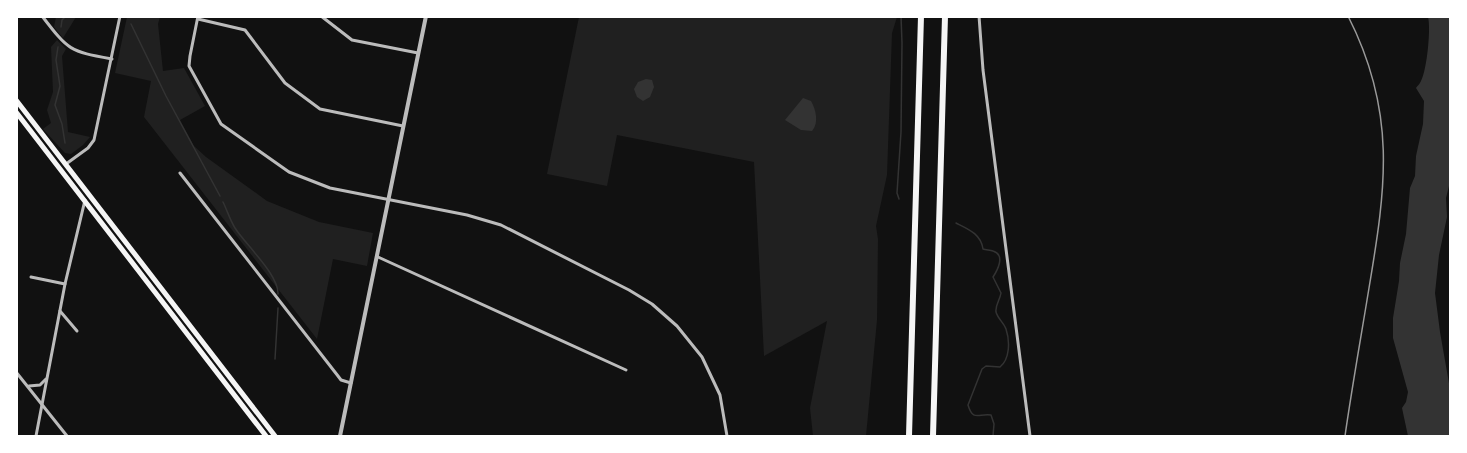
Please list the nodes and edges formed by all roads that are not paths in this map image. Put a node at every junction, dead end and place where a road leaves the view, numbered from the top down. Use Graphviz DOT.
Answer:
graph roads {
  1 [pos="42,16"];
  2 [pos="120,16"];
  3 [pos="321,16"];
  4 [pos="426,16"];
  5 [pos="921,16"];
  6 [pos="945,16"];
  7 [pos="979,16"];
  8 [pos="198,18"];
  9 [pos="418,53"];
  10 [pos="112,59"];
  11 [pos="16,100"];
  12 [pos="16,112"];
  13 [pos="403,126"];
  14 [pos="66,164"];
  15 [pos="180,173"];
  16 [pos="90,195"];
  17 [pos="85,200"];
  18 [pos="389,201"];
  19 [pos="378,256"];
  20 [pos="31,277"];
  21 [pos="65,284"];
  22 [pos="60,310"];
  23 [pos="76,331"];
  24 [pos="626,370"];
  25 [pos="16,372"];
  26 [pos="47,377"];
  27 [pos="23,380"];
  28 [pos="351,383"];
  29 [pos="43,405"];
  30 [pos="36,436"];
  31 [pos="67,436"];
  32 [pos="266,436"];
  33 [pos="275,436"];
  34 [pos="340,436"];
  35 [pos="727,436"];
  36 [pos="909,436"];
  37 [pos="933,436"];
  38 [pos="1030,436"];
  1 -- 10 [label="street"];
  2 -- 10 [label="street"];
  3 -- 9 [label="street"];
  4 -- 9 [label="street"];
  5 -- 36 [label="highway"];
  6 -- 37 [label="highway"];
  7 -- 38 [label="street"];
  8 -- 13 [label="street"];
  8 -- 18 [label="street"];
  9 -- 13 [label="street"];
  10 -- 14 [label="street"];
  11 -- 14 [label="main road"];
  12 -- 17 [label="main road"];
  13 -- 18 [label="street"];
  14 -- 16 [label="main road"];
  15 -- 28 [label="street"];
  16 -- 17 [label="street"];
  16 -- 33 [label="main road"];
  17 -- 21 [label="street"];
  17 -- 32 [label="main road"];
  18 -- 19 [label="street"];
  18 -- 35 [label="street"];
  19 -- 24 [label="street"];
  19 -- 28 [label="street"];
  20 -- 21 [label="street"];
  21 -- 22 [label="street"];
  22 -- 23 [label="street"];
  22 -- 26 [label="street"];
  25 -- 27 [label="street"];
  26 -- 27 [label="street"];
  26 -- 29 [label="street"];
  27 -- 29 [label="street"];
  28 -- 34 [label="street"];
  29 -- 30 [label="street"];
  29 -- 31 [label="street"];
}
